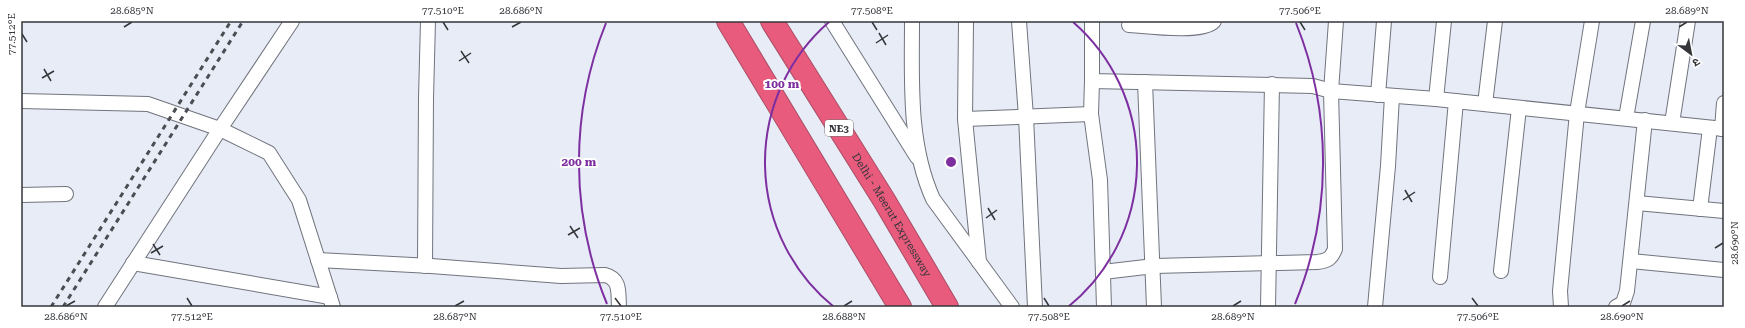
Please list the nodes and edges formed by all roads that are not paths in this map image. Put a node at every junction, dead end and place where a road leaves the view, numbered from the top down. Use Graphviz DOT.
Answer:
graph roads {
  1 [pos="292,21"];
  2 [pos="428,21"];
  3 [pos="728,21"];
  4 [pos="772,21"];
  5 [pos="832,21"];
  6 [pos="912,21"];
  7 [pos="966,21"];
  8 [pos="1018,21"];
  9 [pos="1092,21"];
  10 [pos="1214,21"];
  11 [pos="1336,21"];
  12 [pos="1384,21"];
  13 [pos="1444,21"];
  14 [pos="1495,21"];
  15 [pos="1592,21"];
  16 [pos="1643,21"];
  17 [pos="1688,21"];
  18 [pos="1128,25"];
  19 [pos="1092,81"];
  20 [pos="1145,82"];
  21 [pos="1272,84"];
  22 [pos="1331,91"];
  23 [pos="1385,95"];
  24 [pos="1436,99"];
  25 [pos="21,101"];
  26 [pos="1456,101"];
  27 [pos="1724,103"];
  28 [pos="1485,104"];
  29 [pos="1519,108"];
  30 [pos="1091,114"];
  31 [pos="1577,114"];
  32 [pos="1026,117"];
  33 [pos="1626,118"];
  34 [pos="965,119"];
  35 [pos="1645,120"];
  36 [pos="1672,123"];
  37 [pos="220,129"];
  38 [pos="1719,129"];
  39 [pos="920,161"];
  40 [pos="66,194"];
  41 [pos="21,195"];
  42 [pos="1637,203"];
  43 [pos="1700,209"];
  44 [pos="1724,212"];
  45 [pos="318,260"];
  46 [pos="1631,261"];
  47 [pos="979,262"];
  48 [pos="133,263"];
  49 [pos="1270,263"];
  50 [pos="425,266"];
  51 [pos="1154,266"];
  52 [pos="1724,270"];
  53 [pos="1501,271"];
  54 [pos="1103,272"];
  55 [pos="1440,278"];
  56 [pos="332,302"];
  57 [pos="946,305"];
  58 [pos="106,307"];
  59 [pos="619,307"];
  60 [pos="900,307"];
  61 [pos="1012,307"];
  62 [pos="1035,307"];
  63 [pos="1104,307"];
  64 [pos="1154,307"];
  65 [pos="1268,307"];
  66 [pos="1375,307"];
  67 [pos="1561,307"];
  68 [pos="1616,307"];
  1 -- 37 [label="street"];
  2 -- 50 [label="street"];
  3 -- 60 [label="highway"];
  4 -- 57 [label="highway, Delhi - Meerut Expressway / NE3"];
  5 -- 39 [label="street"];
  6 -- 39 [label="street"];
  7 -- 34 [label="street"];
  8 -- 32 [label="street"];
  9 -- 19 [label="street"];
  10 -- 18 [label="street"];
  11 -- 22 [label="street"];
  12 -- 23 [label="street"];
  13 -- 24 [label="street"];
  14 -- 28 [label="street"];
  15 -- 31 [label="street"];
  16 -- 33 [label="street"];
  17 -- 36 [label="street"];
  19 -- 20 [label="street"];
  19 -- 30 [label="street"];
  20 -- 21 [label="street"];
  20 -- 51 [label="street"];
  21 -- 22 [label="street"];
  21 -- 49 [label="street"];
  22 -- 23 [label="street"];
  22 -- 49 [label="street"];
  23 -- 24 [label="street"];
  23 -- 66 [label="street"];
  24 -- 26 [label="street"];
  25 -- 37 [label="street"];
  26 -- 28 [label="street"];
  26 -- 55 [label="street"];
  27 -- 38 [label="street"];
  28 -- 29 [label="street"];
  29 -- 31 [label="street"];
  29 -- 53 [label="street"];
  30 -- 32 [label="street"];
  30 -- 54 [label="street"];
  31 -- 33 [label="street"];
  31 -- 67 [label="street"];
  32 -- 34 [label="street"];
  32 -- 62 [label="street"];
  33 -- 35 [label="street"];
  34 -- 47 [label="street"];
  35 -- 36 [label="street"];
  35 -- 42 [label="street"];
  36 -- 38 [label="street"];
  37 -- 45 [label="street"];
  37 -- 48 [label="street"];
  38 -- 43 [label="street"];
  39 -- 47 [label="street"];
  40 -- 41 [label="street"];
  42 -- 43 [label="street"];
  42 -- 46 [label="street"];
  43 -- 44 [label="street"];
  45 -- 50 [label="street"];
  45 -- 56 [label="street"];
  46 -- 52 [label="street"];
  46 -- 68 [label="street"];
  47 -- 61 [label="street"];
  48 -- 56 [label="street"];
  48 -- 58 [label="street"];
  49 -- 51 [label="street"];
  49 -- 65 [label="street"];
  50 -- 59 [label="street"];
  51 -- 54 [label="street"];
  51 -- 64 [label="street"];
  54 -- 63 [label="street"];
}
